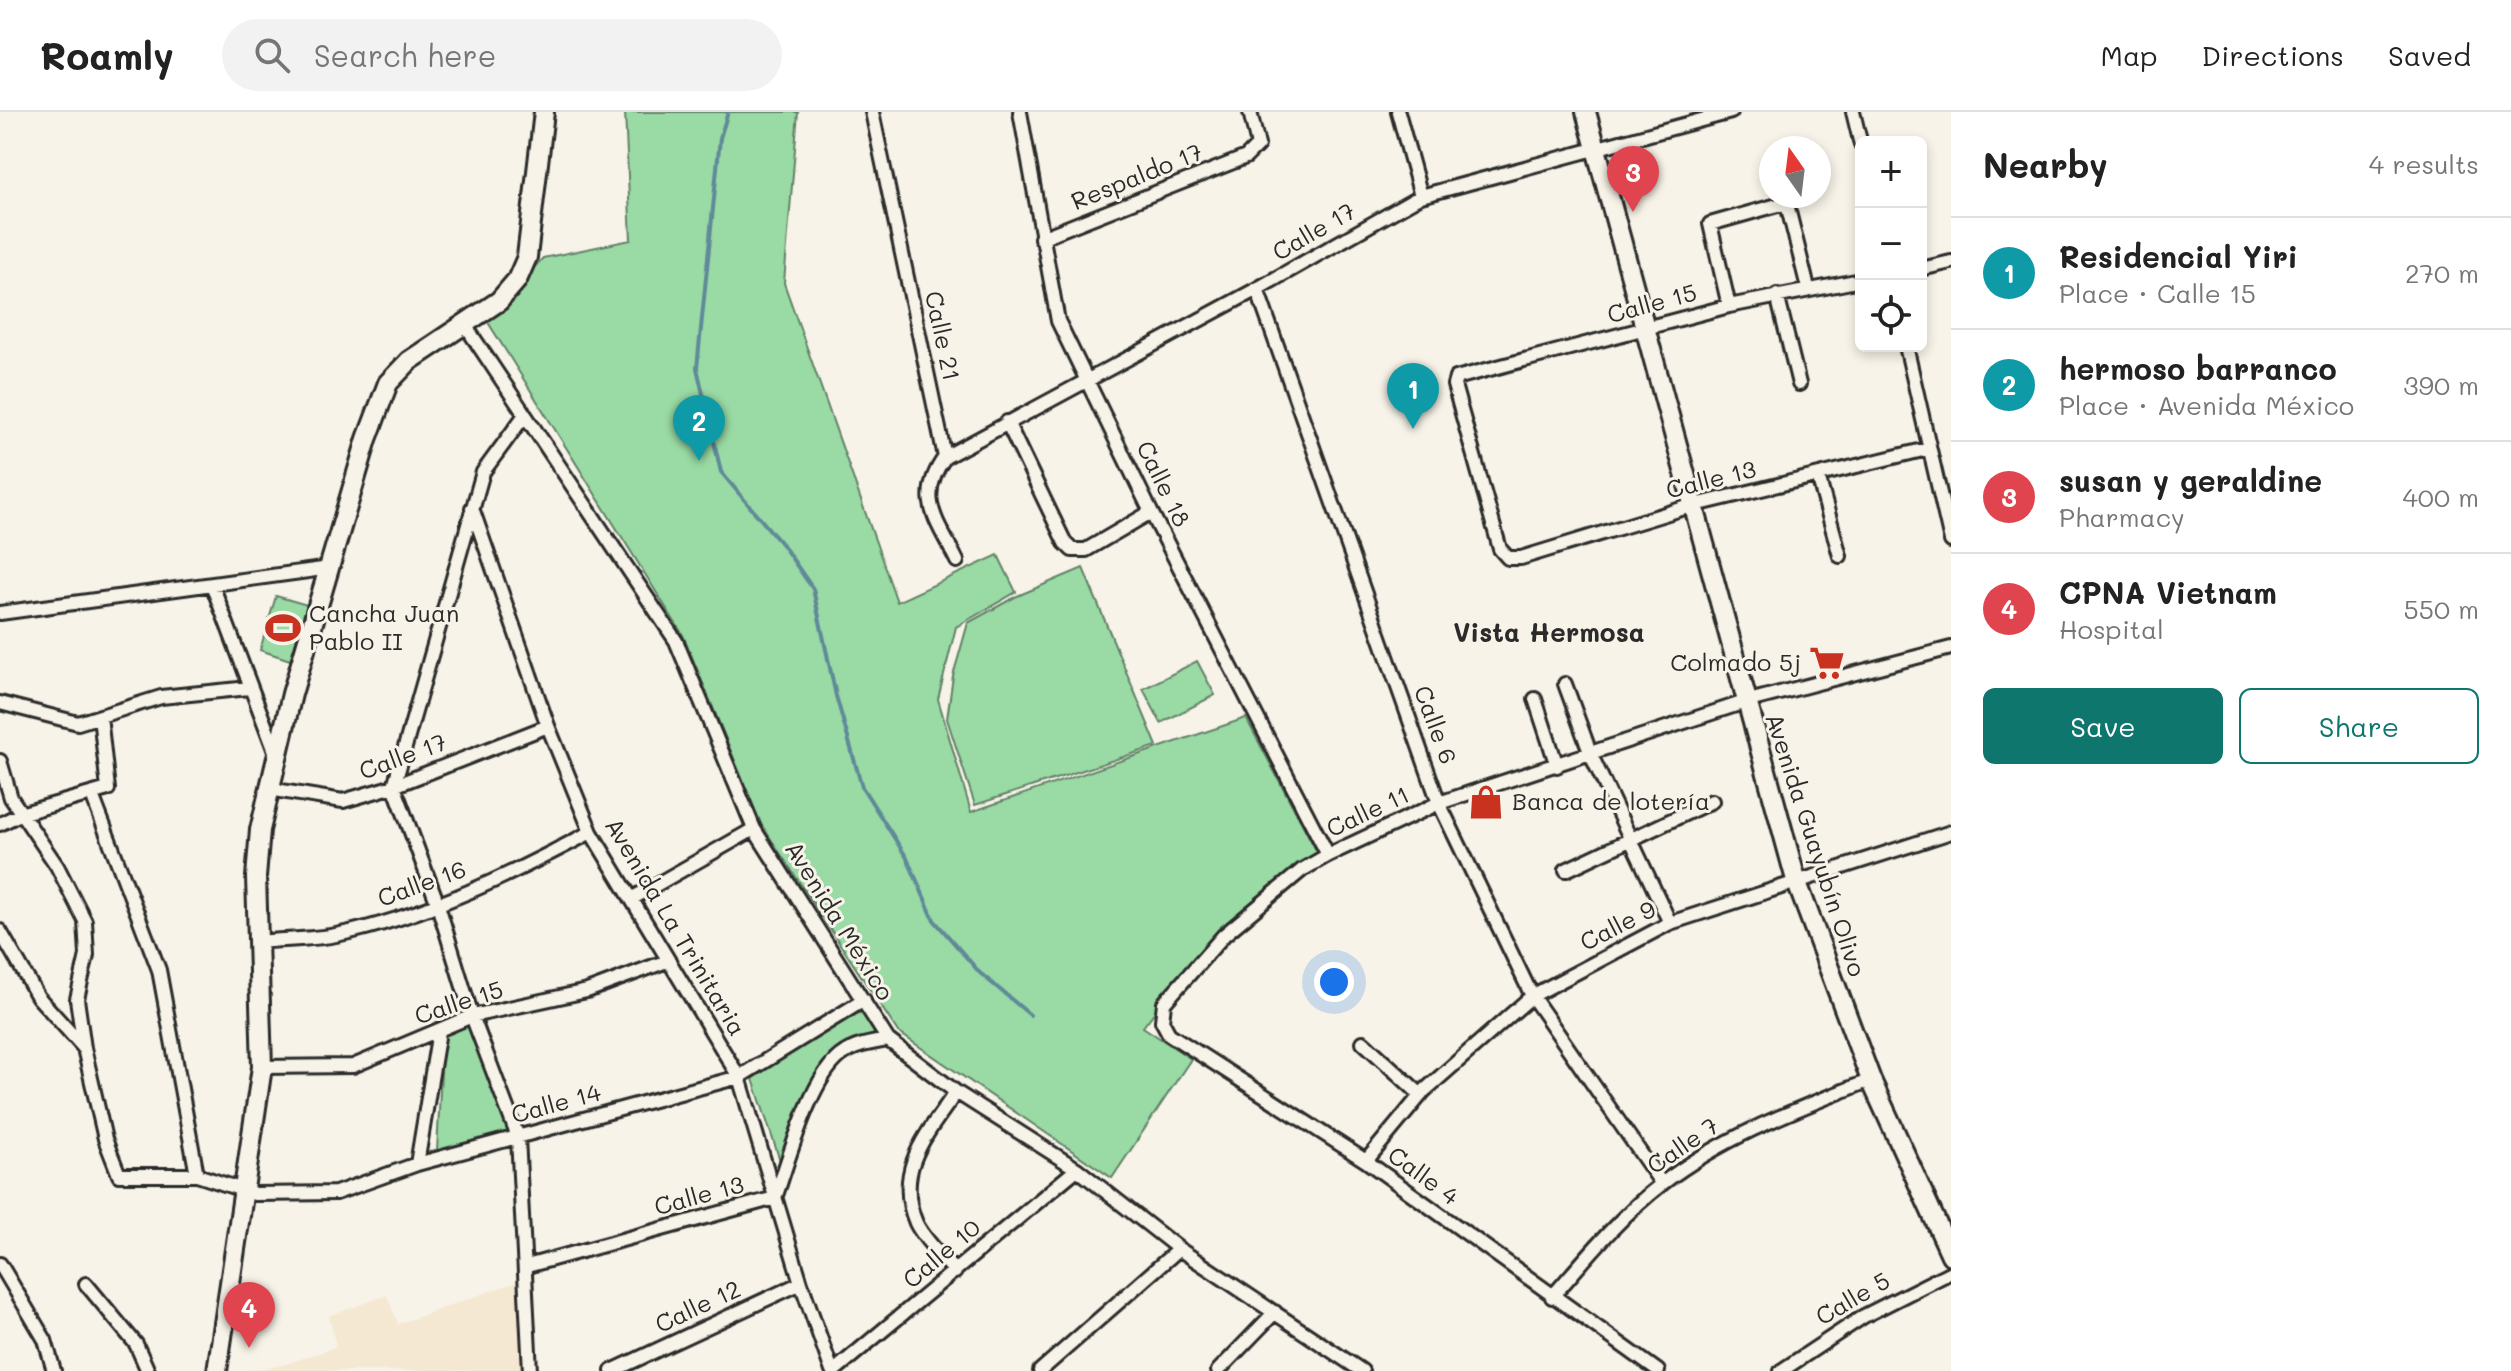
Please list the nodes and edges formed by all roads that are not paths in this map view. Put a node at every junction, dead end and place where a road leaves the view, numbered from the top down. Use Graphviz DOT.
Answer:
graph roads {
  1 [pos="544,112"];
  2 [pos="872,112"];
  3 [pos="1020,112"];
  4 [pos="1250,112"];
  5 [pos="1398,112"];
  6 [pos="1586,112"];
  7 [pos="1731,112"];
  8 [pos="1853,112"];
  9 [pos="1695,116"];
  10 [pos="1859,136"];
  11 [pos="1595,148"];
  12 [pos="1421,196"];
  13 [pos="1041,238"];
  14 [pos="1951,262"];
  15 [pos="1927,268"];
  16 [pos="1855,281"];
  17 [pos="1808,288"];
  18 [pos="1257,289"];
  19 [pos="1777,295"];
  20 [pos="1729,306"];
  21 [pos="465,325"];
  22 [pos="1644,329"];
  23 [pos="1907,352"];
  24 [pos="1088,379"];
  25 [pos="1799,384"];
  26 [pos="524,416"];
  27 [pos="1007,422"];
  28 [pos="1927,449"];
  29 [pos="945,457"];
  30 [pos="1818,476"];
  31 [pos="1691,506"];
  32 [pos="472,508"];
  33 [pos="1151,512"];
  34 [pos="1950,537"];
  35 [pos="1840,556"];
  36 [pos="1508,558"];
  37 [pos="957,561"];
  38 [pos="330,568"];
  39 [pos="213,587"];
  40 [pos="0,613"];
  41 [pos="1951,648"];
  42 [pos="1565,684"];
  43 [pos="249,688"];
  44 [pos="1535,699"];
  45 [pos="1745,702"];
  46 [pos="0,703"];
  47 [pos="100,716"];
  48 [pos="548,726"];
  49 [pos="276,754"];
  50 [pos="1591,755"];
  51 [pos="0,761"];
  52 [pos="1557,766"];
  53 [pos="394,786"];
  54 [pos="269,789"];
  55 [pos="92,795"];
  56 [pos="1712,801"];
  57 [pos="1439,803"];
  58 [pos="20,814"];
  59 [pos="0,824"];
  60 [pos="754,829"];
  61 [pos="591,832"];
  62 [pos="1951,832"];
  63 [pos="1630,839"];
  64 [pos="1328,855"];
  65 [pos="1566,870"];
  66 [pos="1796,880"];
  67 [pos="633,898"];
  68 [pos="437,902"];
  69 [pos="1670,923"];
  70 [pos="0,931"];
  71 [pos="257,942"];
  72 [pos="667,961"];
  73 [pos="1532,996"];
  74 [pos="864,1000"];
  75 [pos="472,1016"];
  76 [pos="1162,1021"];
  77 [pos="439,1031"];
  78 [pos="888,1040"];
  79 [pos="1363,1042"];
  80 [pos="84,1048"];
  81 [pos="262,1067"];
  82 [pos="739,1077"];
  83 [pos="1871,1080"];
  84 [pos="956,1092"];
  85 [pos="1421,1095"];
  86 [pos="518,1137"];
  87 [pos="1366,1161"];
  88 [pos="417,1164"];
  89 [pos="1077,1169"];
  90 [pos="197,1175"];
  91 [pos="1662,1184"];
  92 [pos="243,1188"];
  93 [pos="775,1198"];
  94 [pos="1179,1249"];
  95 [pos="1951,1255"];
  96 [pos="0,1264"];
  97 [pos="527,1266"];
  98 [pos="955,1272"];
  99 [pos="1951,1272"];
  100 [pos="801,1283"];
  101 [pos="86,1284"];
  102 [pos="1552,1297"];
  103 [pos="1275,1312"];
  104 [pos="220,1368"];
  105 [pos="54,1371"];
  106 [pos="148,1371"];
  107 [pos="530,1371"];
  108 [pos="615,1371"];
  109 [pos="833,1371"];
  110 [pos="1040,1371"];
  111 [pos="1218,1371"];
  112 [pos="1362,1371"];
  113 [pos="1658,1371"];
  114 [pos="1781,1371"];
  1 -- 21 [label="main road"];
  2 -- 29 [label="street, Calle 21"];
  3 -- 13 [label="street, Calle 18"];
  4 -- 13 [label="street, Respaldo 17"];
  5 -- 12 [label="street"];
  6 -- 11 [label="main road, Avenida Guayubín Olivo"];
  7 -- 9 [label="street, Calle 17"];
  8 -- 10 [label="street"];
  9 -- 11 [label="street, Calle 17"];
  11 -- 12 [label="street, Calle 17"];
  11 -- 22 [label="main road, Avenida Guayubín Olivo"];
  12 -- 18 [label="street, Calle 17"];
  13 -- 24 [label="street, Calle 18"];
  14 -- 15 [label="street"];
  16 -- 17 [label="street, Calle 15"];
  17 -- 19 [label="street, Calle 15"];
  17 -- 20 [label="street"];
  18 -- 24 [label="street, Calle 17"];
  18 -- 57 [label="street, Calle 6"];
  19 -- 20 [label="street, Calle 15"];
  19 -- 25 [label="street"];
  20 -- 22 [label="street, Calle 15"];
  21 -- 26 [label="street, Avenida México"];
  21 -- 38 [label="main road"];
  22 -- 31 [label="main road, Avenida Guayubín Olivo"];
  22 -- 36 [label="street, Calle 15"];
  23 -- 28 [label="street"];
  24 -- 27 [label="street, Calle 17"];
  24 -- 33 [label="street, Calle 18"];
  26 -- 32 [label="street"];
  26 -- 60 [label="street, Avenida México"];
  27 -- 29 [label="street, Calle 17"];
  27 -- 33 [label="street"];
  28 -- 30 [label="street, Calle 13"];
  28 -- 34 [label="street"];
  29 -- 37 [label="street"];
  30 -- 31 [label="street, Calle 13"];
  30 -- 35 [label="street"];
  31 -- 36 [label="street, Calle 13"];
  31 -- 45 [label="main road, Avenida Guayubín Olivo"];
  32 -- 48 [label="street, Avenida La Trinitaria"];
  32 -- 53 [label="street"];
  33 -- 64 [label="street, Calle 18"];
  38 -- 39 [label="street"];
  38 -- 49 [label="main road"];
  39 -- 40 [label="street"];
  39 -- 43 [label="street"];
  41 -- 45 [label="street, Calle 11"];
  42 -- 50 [label="street"];
  43 -- 47 [label="street"];
  43 -- 49 [label="street"];
  44 -- 52 [label="street"];
  45 -- 50 [label="street, Calle 11"];
  45 -- 66 [label="main road, Avenida Guayubín Olivo"];
  46 -- 47 [label="street"];
  47 -- 55 [label="street"];
  48 -- 53 [label="street, Calle 17"];
  48 -- 61 [label="street, Avenida La Trinitaria"];
  49 -- 54 [label="main road"];
  50 -- 52 [label="street, Calle 11"];
  50 -- 63 [label="street"];
  51 -- 58 [label="street"];
  52 -- 57 [label="street, Calle 11"];
  53 -- 54 [label="street, Calle 17"];
  53 -- 68 [label="street"];
  54 -- 71 [label="main road"];
  55 -- 58 [label="street"];
  55 -- 90 [label="street"];
  56 -- 63 [label="street"];
  57 -- 64 [label="street, Calle 11"];
  57 -- 73 [label="street, Calle 6"];
  58 -- 59 [label="street"];
  58 -- 80 [label="street"];
  60 -- 67 [label="street"];
  60 -- 74 [label="street, Avenida México"];
  61 -- 67 [label="street, Avenida La Trinitaria"];
  61 -- 68 [label="street, Calle 16"];
  62 -- 66 [label="street, Calle 9"];
  63 -- 65 [label="street"];
  63 -- 69 [label="street"];
  64 -- 76 [label="street, Calle 11"];
  66 -- 69 [label="street, Calle 9"];
  66 -- 83 [label="main road, Avenida Guayubín Olivo"];
  67 -- 72 [label="street, Avenida La Trinitaria"];
  68 -- 71 [label="street, Calle 16"];
  68 -- 75 [label="street"];
  69 -- 73 [label="street, Calle 9"];
  70 -- 80 [label="street"];
  71 -- 81 [label="main road"];
  72 -- 75 [label="street, Calle 15"];
  72 -- 82 [label="street, Avenida La Trinitaria"];
  73 -- 85 [label="street, Calle 9"];
  73 -- 91 [label="street, Calle 6"];
  74 -- 78 [label="street, Avenida México"];
  74 -- 82 [label="street, Calle 14"];
  75 -- 77 [label="street, Calle 15"];
  75 -- 86 [label="street"];
  76 -- 87 [label="street, Calle 4"];
  77 -- 81 [label="street, Calle 15"];
  77 -- 88 [label="street"];
  78 -- 84 [label="street, Avenida México"];
  78 -- 93 [label="street, Calle 13"];
  79 -- 85 [label="street"];
  80 -- 90 [label="street, Calle 14"];
  81 -- 92 [label="main road"];
  82 -- 86 [label="street, Calle 14"];
  82 -- 93 [label="street, Avenida La Trinitaria"];
  83 -- 91 [label="street, Calle 7"];
  83 -- 95 [label="main road, Avenida Guayubín Olivo"];
  84 -- 89 [label="street, Avenida México"];
  84 -- 98 [label="street"];
  85 -- 87 [label="street, Calle 9"];
  86 -- 88 [label="street, Calle 14"];
  86 -- 97 [label="street"];
  87 -- 102 [label="street, Calle 4"];
  88 -- 92 [label="street, Calle 14"];
  89 -- 94 [label="street, Avenida México"];
  89 -- 98 [label="street, Calle 10"];
  90 -- 92 [label="street, Calle 14"];
  91 -- 102 [label="street, Calle 7"];
  92 -- 104 [label="main road"];
  93 -- 97 [label="street, Calle 13"];
  93 -- 100 [label="street, Avenida La Trinitaria"];
  94 -- 103 [label="street, Avenida México"];
  94 -- 110 [label="street"];
  96 -- 105 [label="street"];
  97 -- 107 [label="street"];
  98 -- 109 [label="street, Calle 10"];
  99 -- 114 [label="street, Calle 5"];
  100 -- 108 [label="street, Calle 12"];
  100 -- 109 [label="street, Avenida La Trinitaria"];
  101 -- 106 [label="street"];
  102 -- 113 [label="street, Calle 4"];
  103 -- 111 [label="street"];
  103 -- 112 [label="street, Avenida México"];
}
